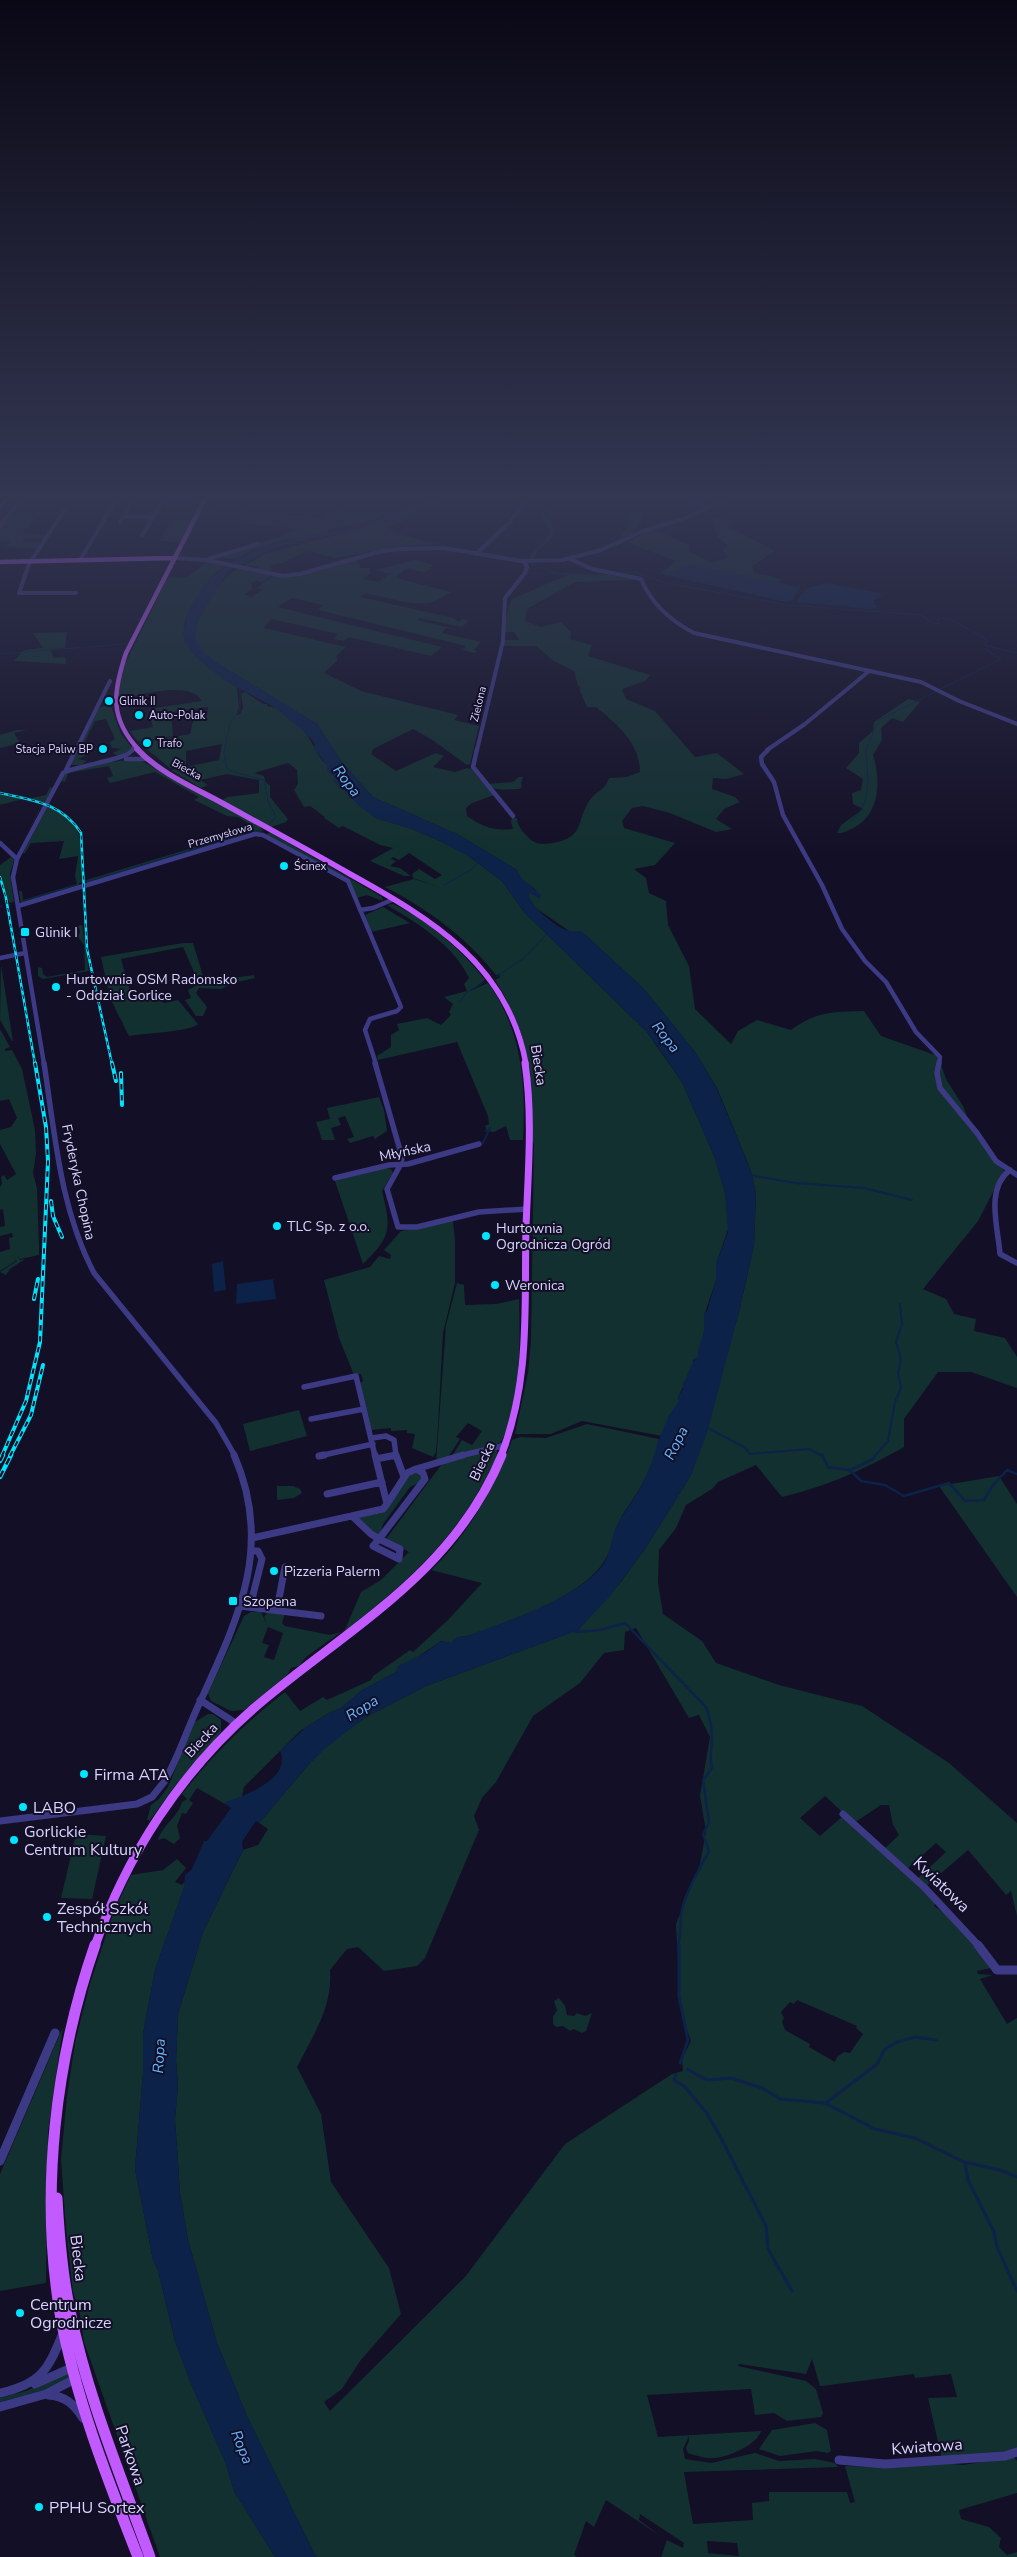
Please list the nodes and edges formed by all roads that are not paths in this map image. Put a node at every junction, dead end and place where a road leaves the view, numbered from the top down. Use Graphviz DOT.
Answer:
graph roads {
  1 [pos="145,618"];
  2 [pos="504,618"];
  3 [pos="672,618"];
  4 [pos="868,672"];
  5 [pos="110,681"];
  6 [pos="1017,724"];
  7 [pos="121,725"];
  8 [pos="134,746"];
  9 [pos="145,754"];
  10 [pos="126,756"];
  11 [pos="136,758"];
  12 [pos="94,763"];
  13 [pos="66,770"];
  14 [pos="513,816"];
  15 [pos="0,843"];
  16 [pos="17,859"];
  17 [pos="394,899"];
  18 [pos="18,906"];
  19 [pos="360,910"];
  20 [pos="25,953"];
  21 [pos="0,958"];
  22 [pos="479,1144"];
  23 [pos="402,1164"];
  24 [pos="1010,1170"];
  25 [pos="1017,1175"];
  26 [pos="335,1178"];
  27 [pos="527,1209"];
  28 [pos="1017,1263"];
  29 [pos="304,1387"];
  30 [pos="364,1408"];
  31 [pos="311,1419"];
  32 [pos="372,1441"];
  33 [pos="506,1445"];
  34 [pos="396,1455"];
  35 [pos="319,1456"];
  36 [pos="376,1459"];
  37 [pos="440,1463"];
  38 [pos="416,1469"];
  39 [pos="404,1476"];
  40 [pos="425,1479"];
  41 [pos="382,1482"];
  42 [pos="327,1494"];
  43 [pos="387,1504"];
  44 [pos="352,1516"];
  45 [pos="252,1538"];
  46 [pos="252,1551"];
  47 [pos="285,1567"];
  48 [pos="240,1606"];
  49 [pos="250,1607"];
  50 [pos="277,1609"];
  51 [pos="321,1616"];
  52 [pos="200,1700"];
  53 [pos="237,1724"];
  54 [pos="843,1814"];
  55 [pos="0,1821"];
  56 [pos="1017,1970"];
  57 [pos="55,2033"];
  58 [pos="54,2155"];
  59 [pos="0,2160"];
  60 [pos="64,2332"];
  61 [pos="78,2369"];
  62 [pos="29,2387"];
  63 [pos="0,2393"];
  64 [pos="46,2394"];
  65 [pos="0,2407"];
  66 [pos="93,2432"];
  67 [pos="1017,2452"];
  68 [pos="839,2460"];
  69 [pos="138,2557"];
  70 [pos="150,2557"];
  1 -- 7 [label="main road, Biecka"];
  2 -- 14 [label="street, Zielona"];
  3 -- 4 [label="street"];
  4 -- 6 [label="street"];
  4 -- 24 [label="street"];
  5 -- 13 [label="street, Fryderyka Chopina"];
  7 -- 8 [label="main road, Biecka"];
  7 -- 9 [label="main road, Biecka"];
  8 -- 9 [label="main road, Biecka"];
  8 -- 10 [label="street"];
  9 -- 10 [label="street"];
  9 -- 11 [label="street"];
  9 -- 11 [label="street"];
  9 -- 17 [label="main road, Biecka"];
  10 -- 12 [label="street"];
  11 -- 12 [label="street"];
  12 -- 13 [label="street"];
  13 -- 16 [label="street, Fryderyka Chopina"];
  15 -- 16 [label="street"];
  16 -- 18 [label="street, Fryderyka Chopina"];
  17 -- 19 [label="street"];
  17 -- 27 [label="main road, Biecka"];
  18 -- 19 [label="street, Przemysłowa"];
  18 -- 20 [label="street, Fryderyka Chopina"];
  19 -- 23 [label="street, Przemysłowa"];
  20 -- 21 [label="street"];
  20 -- 45 [label="street, Fryderyka Chopina"];
  22 -- 23 [label="street, Młyńska"];
  23 -- 26 [label="street, Młyńska"];
  23 -- 27 [label="street"];
  24 -- 25 [label="street"];
  24 -- 28 [label="street"];
  27 -- 33 [label="main road, Biecka"];
  29 -- 30 [label="street"];
  30 -- 31 [label="street"];
  30 -- 32 [label="street"];
  32 -- 34 [label="street"];
  32 -- 35 [label="street"];
  32 -- 36 [label="street"];
  33 -- 37 [label="street"];
  33 -- 53 [label="main road, Biecka"];
  34 -- 36 [label="street"];
  34 -- 39 [label="street"];
  36 -- 41 [label="street"];
  37 -- 38 [label="street"];
  37 -- 40 [label="street"];
  38 -- 39 [label="street"];
  38 -- 40 [label="street"];
  39 -- 43 [label="street"];
  40 -- 44 [label="street"];
  41 -- 42 [label="street"];
  41 -- 43 [label="street"];
  43 -- 44 [label="street"];
  44 -- 45 [label="street"];
  45 -- 46 [label="street, Fryderyka Chopina"];
  46 -- 48 [label="street, Fryderyka Chopina"];
  46 -- 49 [label="street"];
  47 -- 50 [label="street"];
  48 -- 49 [label="street"];
  48 -- 52 [label="street, Fryderyka Chopina"];
  49 -- 50 [label="street"];
  50 -- 51 [label="street"];
  52 -- 53 [label="street"];
  52 -- 55 [label="street, Fryderyka Chopina"];
  53 -- 58 [label="main road, Biecka"];
  54 -- 56 [label="street, Kwiatowa"];
  57 -- 59 [label="street"];
  58 -- 60 [label="main road, Biecka"];
  58 -- 61 [label="main road, Biecka"];
  60 -- 61 [label="main road, Biecka"];
  60 -- 62 [label="street, Biecka"];
  61 -- 62 [label="street"];
  61 -- 64 [label="street"];
  61 -- 66 [label="main road, Parkowa"];
  61 -- 70 [label="main road, Parkowa"];
  62 -- 63 [label="street"];
  64 -- 65 [label="street"];
  64 -- 66 [label="street"];
  66 -- 69 [label="main road, Parkowa"];
  67 -- 68 [label="street, Kwiatowa"];
}
